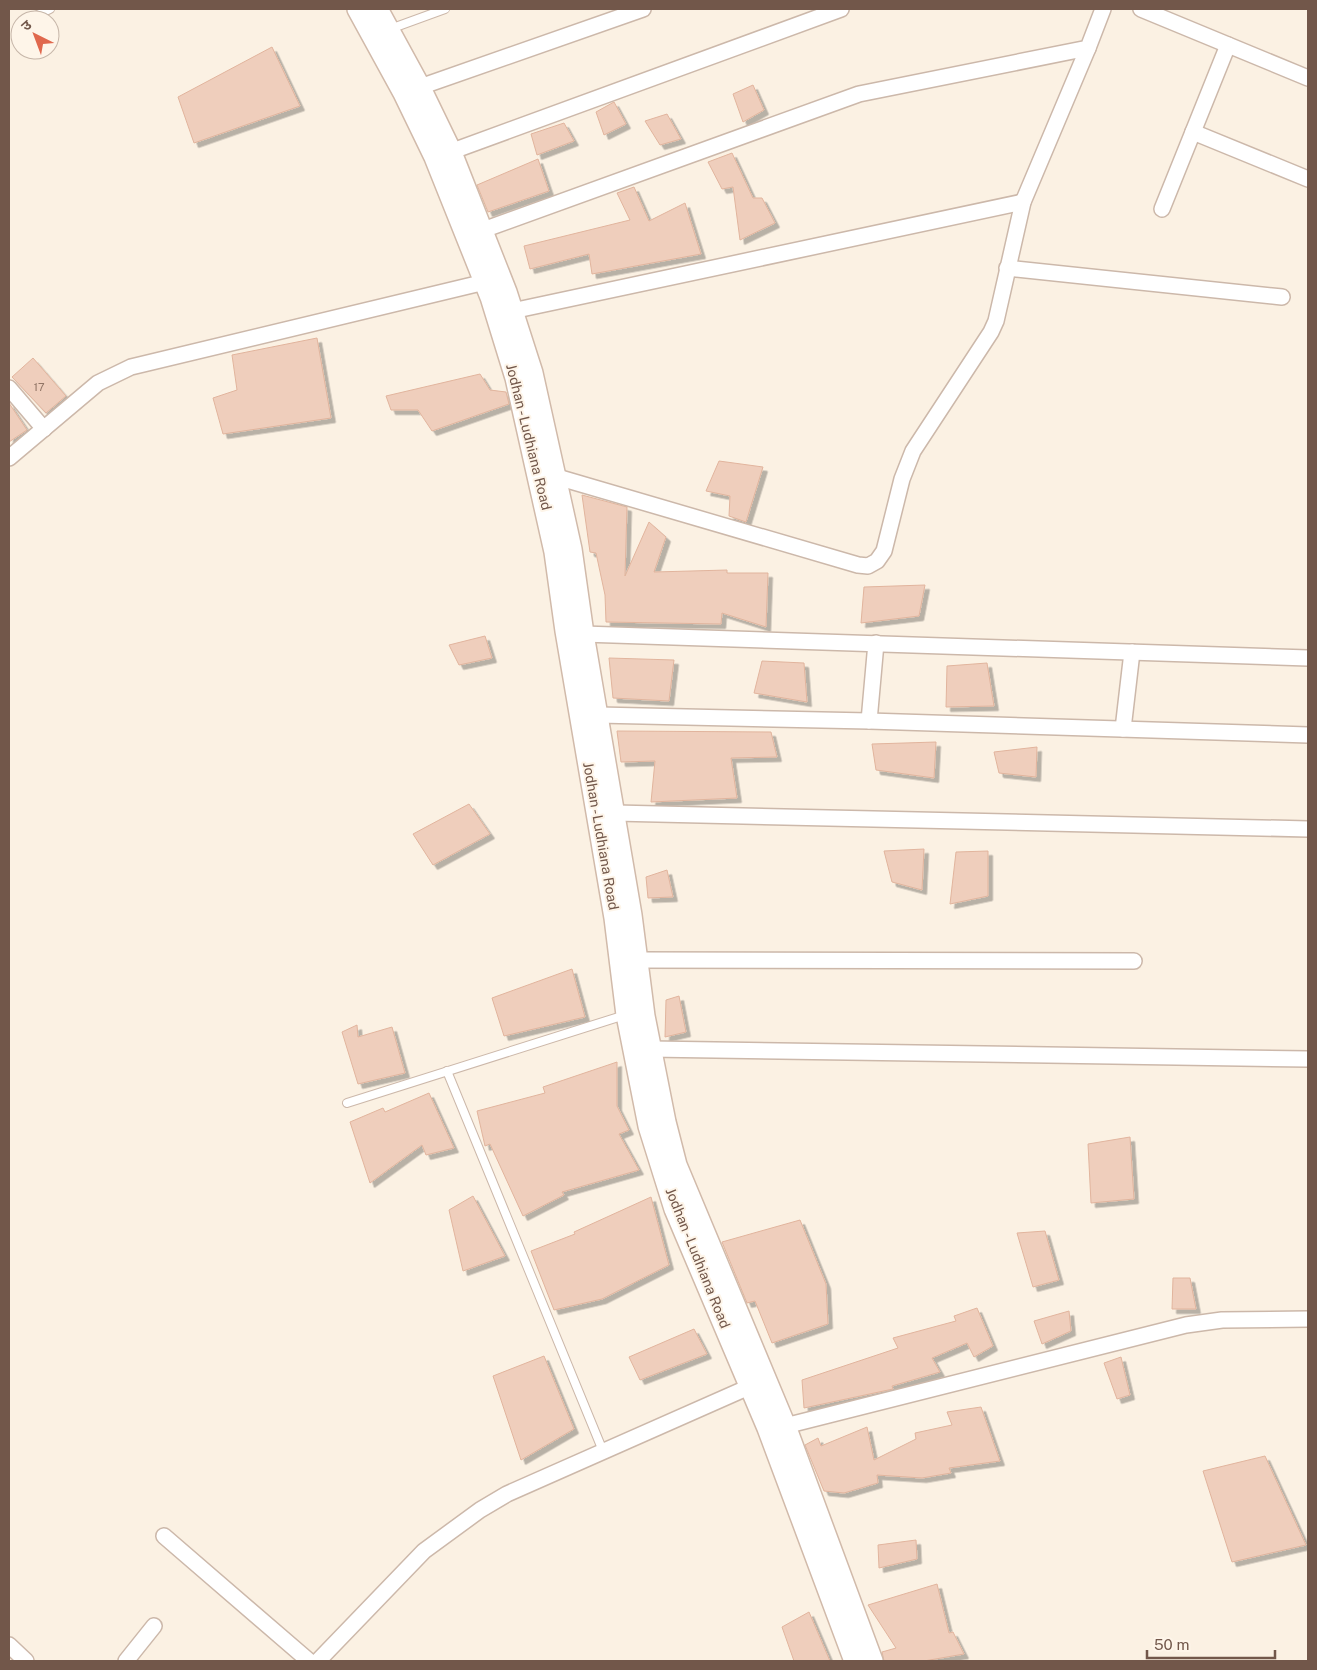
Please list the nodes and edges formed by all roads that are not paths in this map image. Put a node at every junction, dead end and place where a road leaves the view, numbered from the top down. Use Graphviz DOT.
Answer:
graph roads {
  1 [pos="358,9"];
  2 [pos="377,9"];
  3 [pos="445,9"];
  4 [pos="643,9"];
  5 [pos="841,9"];
  6 [pos="1103,9"];
  7 [pos="1142,9"];
  8 [pos="388,30"];
  9 [pos="1228,45"];
  10 [pos="1088,48"];
  11 [pos="1308,78"];
  12 [pos="420,88"];
  13 [pos="1193,132"];
  14 [pos="450,152"];
  15 [pos="1308,179"];
  16 [pos="1023,202"];
  17 [pos="1162,209"];
  18 [pos="483,230"];
  19 [pos="1007,268"];
  20 [pos="485,282"];
  21 [pos="1282,297"];
  22 [pos="512,311"];
  23 [pos="9,388"];
  24 [pos="44,429"];
  25 [pos="9,458"];
  26 [pos="557,477"];
  27 [pos="583,634"];
  28 [pos="876,643"];
  29 [pos="1132,652"];
  30 [pos="1308,658"];
  31 [pos="598,715"];
  32 [pos="869,720"];
  33 [pos="1123,729"];
  34 [pos="1308,735"];
  35 [pos="615,814"];
  36 [pos="1308,829"];
  37 [pos="637,960"];
  38 [pos="1134,961"];
  39 [pos="627,1015"];
  40 [pos="650,1049"];
  41 [pos="1308,1060"];
  42 [pos="447,1071"];
  43 [pos="347,1103"];
  44 [pos="1308,1319"];
  45 [pos="759,1382"];
  46 [pos="785,1426"];
  47 [pos="603,1451"];
  48 [pos="164,1536"];
  49 [pos="154,1626"];
  50 [pos="9,1645"];
  51 [pos="26,1661"];
  52 [pos="126,1661"];
  53 [pos="309,1661"];
  54 [pos="318,1661"];
  55 [pos="855,1661"];
  56 [pos="872,1661"];
  1 -- 20 [label="street, Jodhan - Ludhiana Road"];
  2 -- 8 [label="street, Jodhan - Ludhiana Road"];
  3 -- 8 [label="lane"];
  4 -- 12 [label="street"];
  5 -- 14 [label="street"];
  6 -- 10 [label="street"];
  7 -- 9 [label="street"];
  8 -- 12 [label="street, Jodhan - Ludhiana Road"];
  9 -- 11 [label="street"];
  9 -- 13 [label="street"];
  10 -- 16 [label="street"];
  10 -- 18 [label="street"];
  12 -- 14 [label="street, Jodhan - Ludhiana Road"];
  13 -- 15 [label="street"];
  13 -- 17 [label="street"];
  14 -- 18 [label="street, Jodhan - Ludhiana Road"];
  16 -- 19 [label="street"];
  16 -- 22 [label="street"];
  18 -- 22 [label="street, Jodhan - Ludhiana Road"];
  19 -- 21 [label="street"];
  19 -- 26 [label="street"];
  20 -- 24 [label="street"];
  20 -- 39 [label="street, Jodhan - Ludhiana Road"];
  22 -- 26 [label="street, Jodhan - Ludhiana Road"];
  23 -- 24 [label="street"];
  24 -- 25 [label="street"];
  26 -- 27 [label="street, Jodhan - Ludhiana Road"];
  27 -- 28 [label="street"];
  27 -- 31 [label="street, Jodhan - Ludhiana Road"];
  28 -- 29 [label="street"];
  28 -- 32 [label="street"];
  29 -- 30 [label="street"];
  29 -- 33 [label="street"];
  31 -- 32 [label="street"];
  31 -- 35 [label="street, Jodhan - Ludhiana Road"];
  32 -- 33 [label="street"];
  33 -- 34 [label="street"];
  35 -- 36 [label="street"];
  35 -- 37 [label="street, Jodhan - Ludhiana Road"];
  37 -- 38 [label="street"];
  37 -- 40 [label="street, Jodhan - Ludhiana Road"];
  39 -- 42 [label="lane"];
  39 -- 45 [label="street, Jodhan - Ludhiana Road"];
  40 -- 41 [label="street"];
  40 -- 45 [label="street, Jodhan - Ludhiana Road"];
  42 -- 43 [label="lane"];
  42 -- 47 [label="lane"];
  44 -- 46 [label="street"];
  45 -- 46 [label="street, Jodhan - Ludhiana Road"];
  45 -- 47 [label="street"];
  45 -- 55 [label="street, Jodhan - Ludhiana Road"];
  46 -- 56 [label="street, Jodhan - Ludhiana Road"];
  47 -- 54 [label="street"];
  48 -- 53 [label="street"];
  49 -- 52 [label="street"];
  50 -- 51 [label="street"];
}
